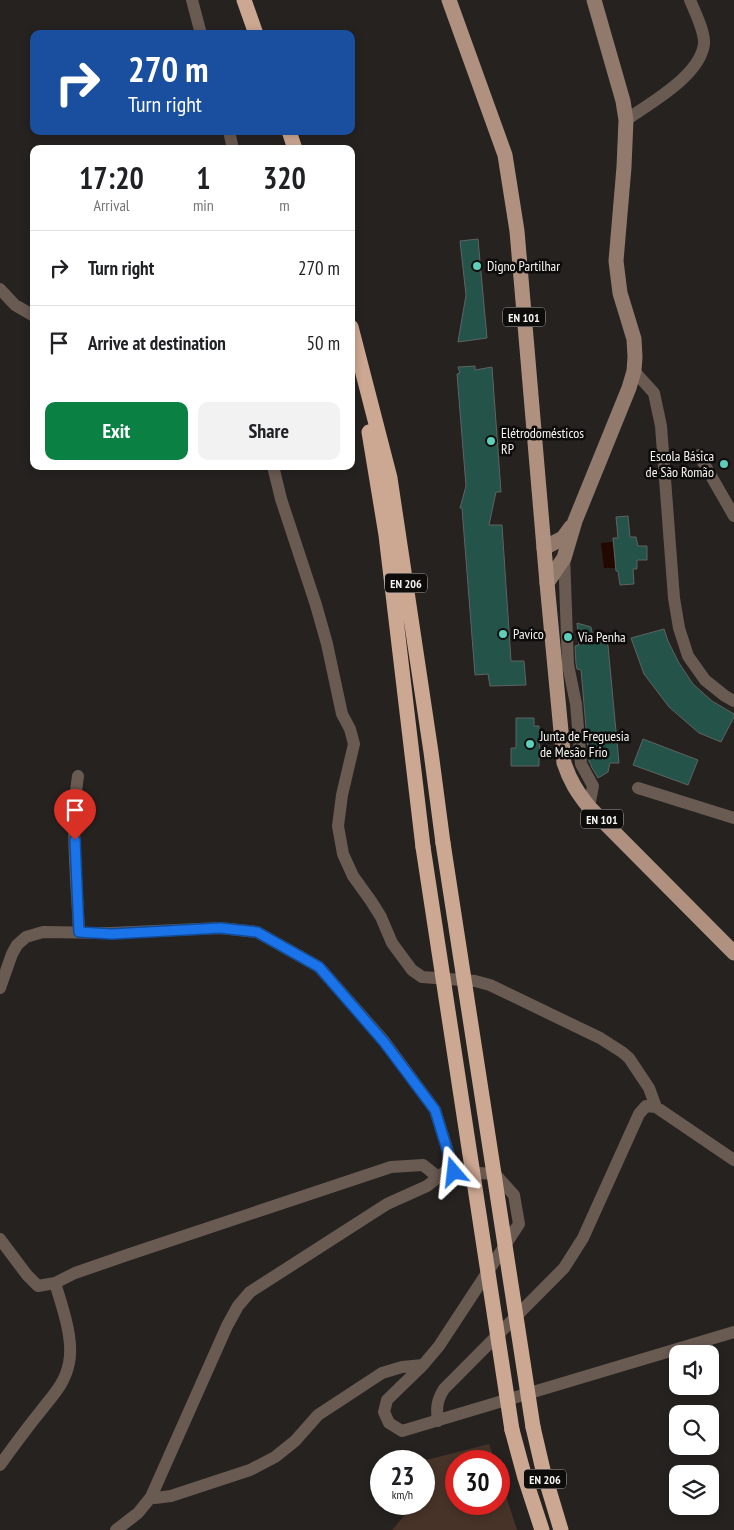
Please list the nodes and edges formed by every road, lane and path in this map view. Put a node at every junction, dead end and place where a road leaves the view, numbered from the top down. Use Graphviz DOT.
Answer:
graph roads {
  1 [pos="192,0"];
  2 [pos="235,0"];
  3 [pos="244,0"];
  4 [pos="449,0"];
  5 [pos="594,0"];
  6 [pos="690,0"];
  7 [pos="201,30"];
  8 [pos="245,30"];
  9 [pos="255,30"];
  10 [pos="626,120"];
  11 [pos="0,288"];
  12 [pos="30,314"];
  13 [pos="355,342"];
  14 [pos="634,372"];
  15 [pos="355,374"];
  16 [pos="699,455"];
  17 [pos="274,470"];
  18 [pos="734,516"];
  19 [pos="575,521"];
  20 [pos="542,528"];
  21 [pos="563,538"];
  22 [pos="544,548"];
  23 [pos="564,558"];
  24 [pos="547,583"];
  25 [pos="734,701"];
  26 [pos="78,776"];
  27 [pos="638,788"];
  28 [pos="589,807"];
  29 [pos="734,818"];
  30 [pos="79,932"];
  31 [pos="734,953"];
  32 [pos="0,988"];
  33 [pos="656,1107"];
  34 [pos="734,1160"];
  35 [pos="454,1172"];
  36 [pos="438,1177"];
  37 [pos="0,1238"];
  38 [pos="55,1283"];
  39 [pos="734,1332"];
  40 [pos="423,1365"];
  41 [pos="438,1421"];
  42 [pos="0,1465"];
  43 [pos="150,1497"];
  44 [pos="116,1530"];
  45 [pos="542,1530"];
  46 [pos="561,1530"];
  1 -- 7 [label="street"];
  2 -- 8 [label="highway"];
  3 -- 9 [label="highway"];
  4 -- 20 [label="main road, EN 101"];
  5 -- 10 [label="street"];
  6 -- 10 [label="street"];
  10 -- 14 [label="street"];
  11 -- 12 [label="street"];
  13 -- 46 [label="highway, EN 206, bridge"];
  14 -- 19 [label="street"];
  14 -- 25 [label="street"];
  15 -- 45 [label="highway, EN 206, bridge"];
  16 -- 18 [label="street"];
  17 -- 33 [label="street"];
  19 -- 21 [label="street"];
  19 -- 23 [label="street"];
  20 -- 21 [label="street"];
  20 -- 22 [label="main road, EN 101"];
  21 -- 22 [label="street"];
  21 -- 23 [label="street"];
  22 -- 24 [label="main road, EN 101"];
  23 -- 24 [label="street"];
  23 -- 28 [label="street"];
  24 -- 28 [label="main road, EN 101"];
  26 -- 30 [label="street"];
  27 -- 29 [label="street"];
  28 -- 31 [label="main road, EN 101"];
  30 -- 32 [label="street"];
  30 -- 35 [label="street"];
  33 -- 34 [label="street"];
  33 -- 41 [label="street"];
  35 -- 36 [label="street"];
  35 -- 40 [label="street"];
  36 -- 38 [label="street"];
  36 -- 43 [label="street"];
  37 -- 38 [label="street"];
  38 -- 42 [label="street"];
  39 -- 41 [label="street"];
  40 -- 41 [label="street"];
  40 -- 43 [label="street"];
  43 -- 44 [label="street"];
}
